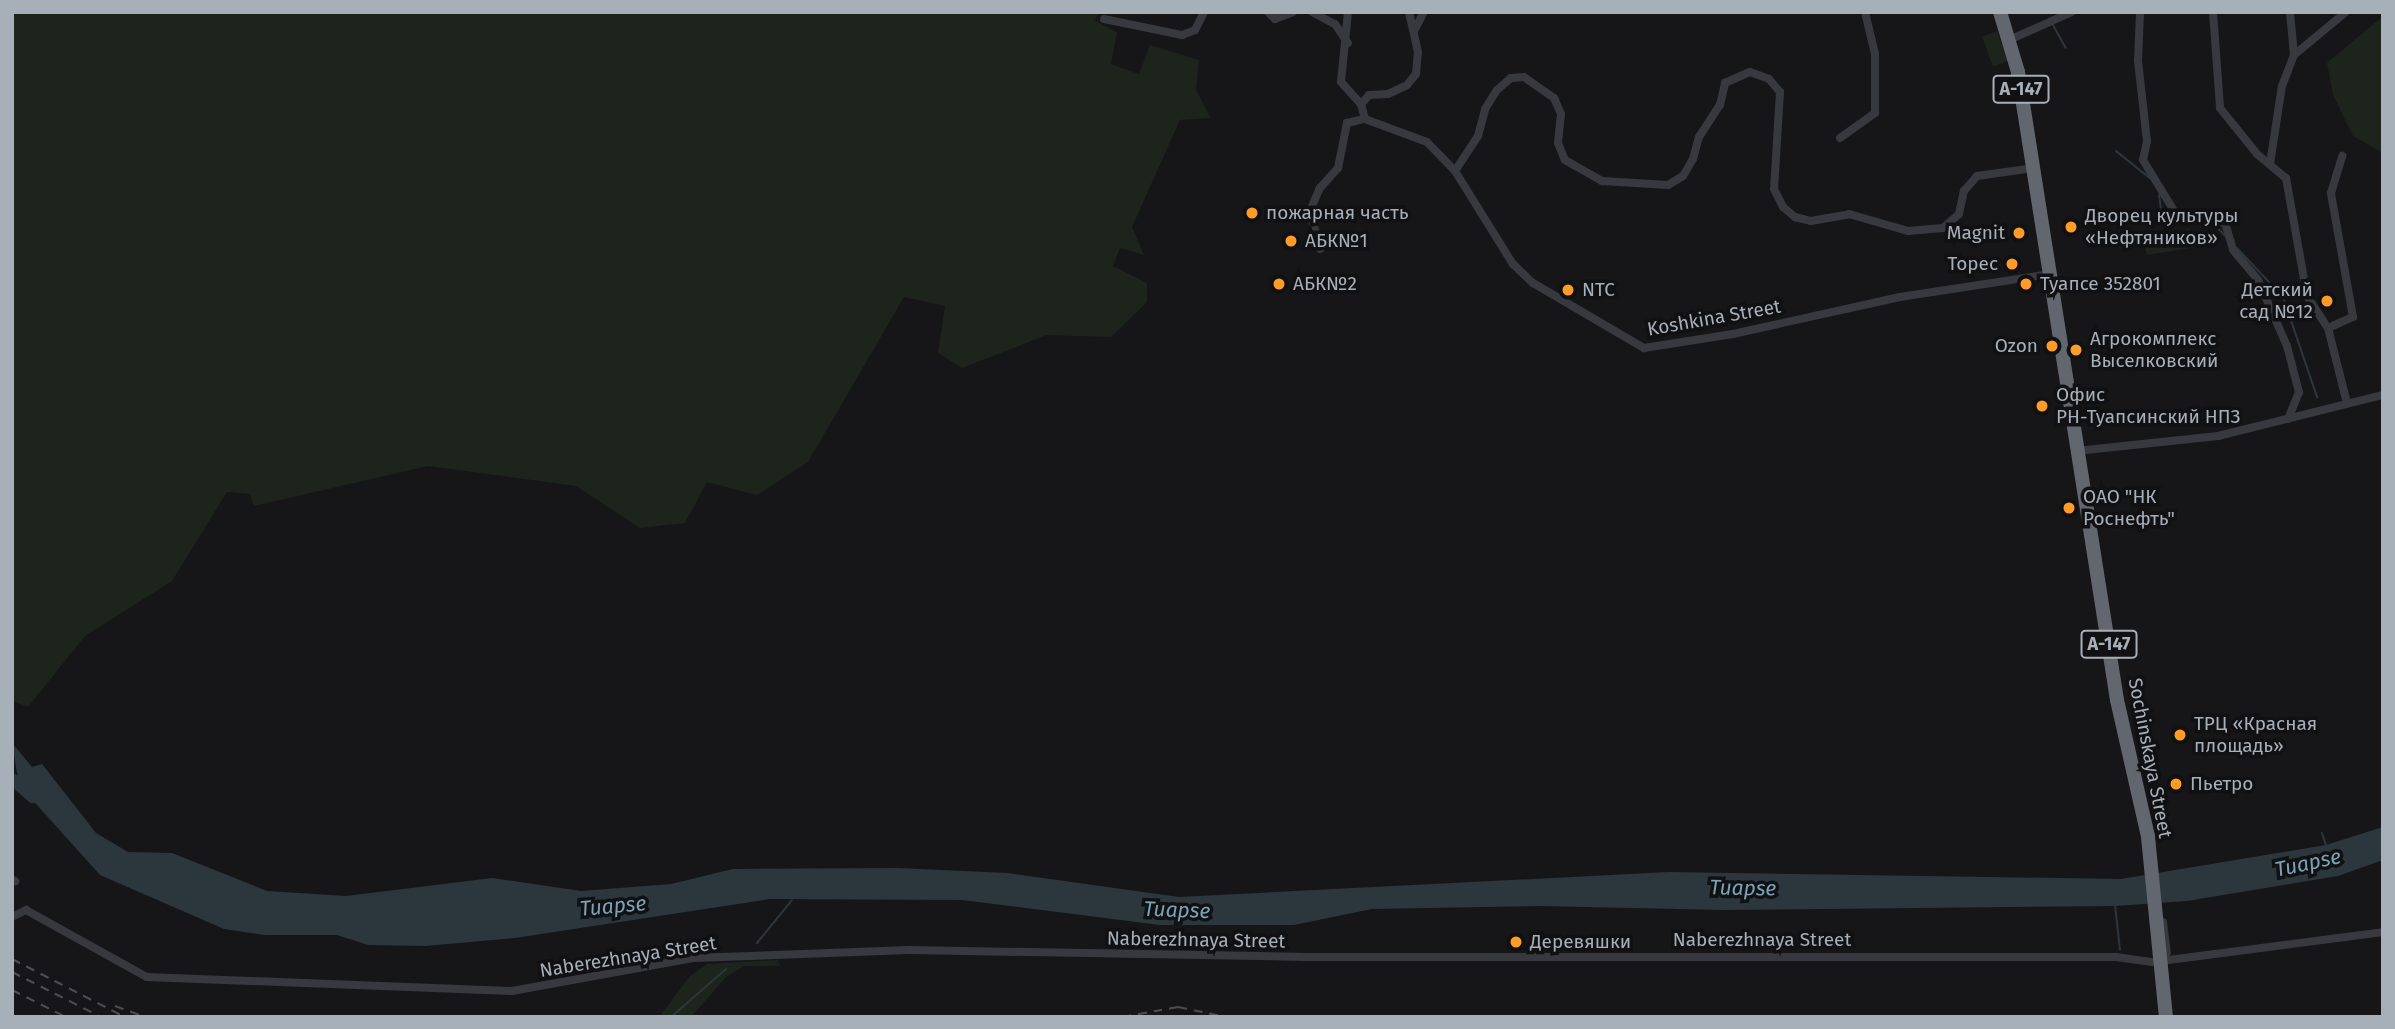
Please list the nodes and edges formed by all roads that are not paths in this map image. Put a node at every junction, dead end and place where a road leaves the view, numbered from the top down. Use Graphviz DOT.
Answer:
graph roads {
  1 [pos="1204,12"];
  2 [pos="1268,12"];
  3 [pos="1293,12"];
  4 [pos="1312,12"];
  5 [pos="1348,12"];
  6 [pos="1409,12"];
  7 [pos="1424,12"];
  8 [pos="1866,12"];
  9 [pos="2000,12"];
  10 [pos="2072,12"];
  11 [pos="2140,12"];
  12 [pos="2213,12"];
  13 [pos="2290,12"];
  14 [pos="2347,12"];
  15 [pos="1104,19"];
  16 [pos="1415,32"];
  17 [pos="2009,40"];
  18 [pos="1348,43"];
  19 [pos="2294,55"];
  20 [pos="1361,104"];
  21 [pos="1365,119"];
  22 [pos="1840,138"];
  23 [pos="2342,156"];
  24 [pos="2270,164"];
  25 [pos="2034,168"];
  26 [pos="1455,171"];
  27 [pos="1320,249"];
  28 [pos="2051,274"];
  29 [pos="2328,328"];
  30 [pos="2383,395"];
  31 [pos="2347,402"];
  32 [pos="2288,419"];
  33 [pos="2076,451"];
  34 [pos="12,917"];
  35 [pos="2383,932"];
  36 [pos="2161,958"];
  37 [pos="2166,1017"];
  1 -- 15 [label="street"];
  2 -- 3 [label="street"];
  4 -- 18 [label="street"];
  5 -- 18 [label="street"];
  6 -- 16 [label="street"];
  7 -- 16 [label="street"];
  8 -- 22 [label="street"];
  9 -- 17 [label="highway, Sochinskaya Street / А-147"];
  10 -- 17 [label="street"];
  11 -- 32 [label="street"];
  12 -- 24 [label="street"];
  13 -- 19 [label="street"];
  14 -- 19 [label="street"];
  16 -- 20 [label="street"];
  17 -- 25 [label="highway, Sochinskaya Street / А-147"];
  18 -- 20 [label="street"];
  19 -- 24 [label="street"];
  20 -- 21 [label="street"];
  21 -- 26 [label="street, Koshkina Street"];
  21 -- 27 [label="street"];
  23 -- 29 [label="street"];
  24 -- 29 [label="street"];
  25 -- 26 [label="street"];
  25 -- 28 [label="highway, Sochinskaya Street / А-147"];
  26 -- 28 [label="street, Koshkina Street"];
  28 -- 33 [label="highway, Sochinskaya Street / А-147"];
  29 -- 31 [label="street"];
  30 -- 31 [label="street"];
  31 -- 32 [label="street"];
  32 -- 33 [label="street"];
  33 -- 36 [label="highway, Sochinskaya Street / А-147"];
  34 -- 36 [label="street, Naberezhnaya Street"];
  35 -- 36 [label="street, Naberezhnaya Street"];
  36 -- 37 [label="highway, Sochinskaya Street / А-147"];
}
